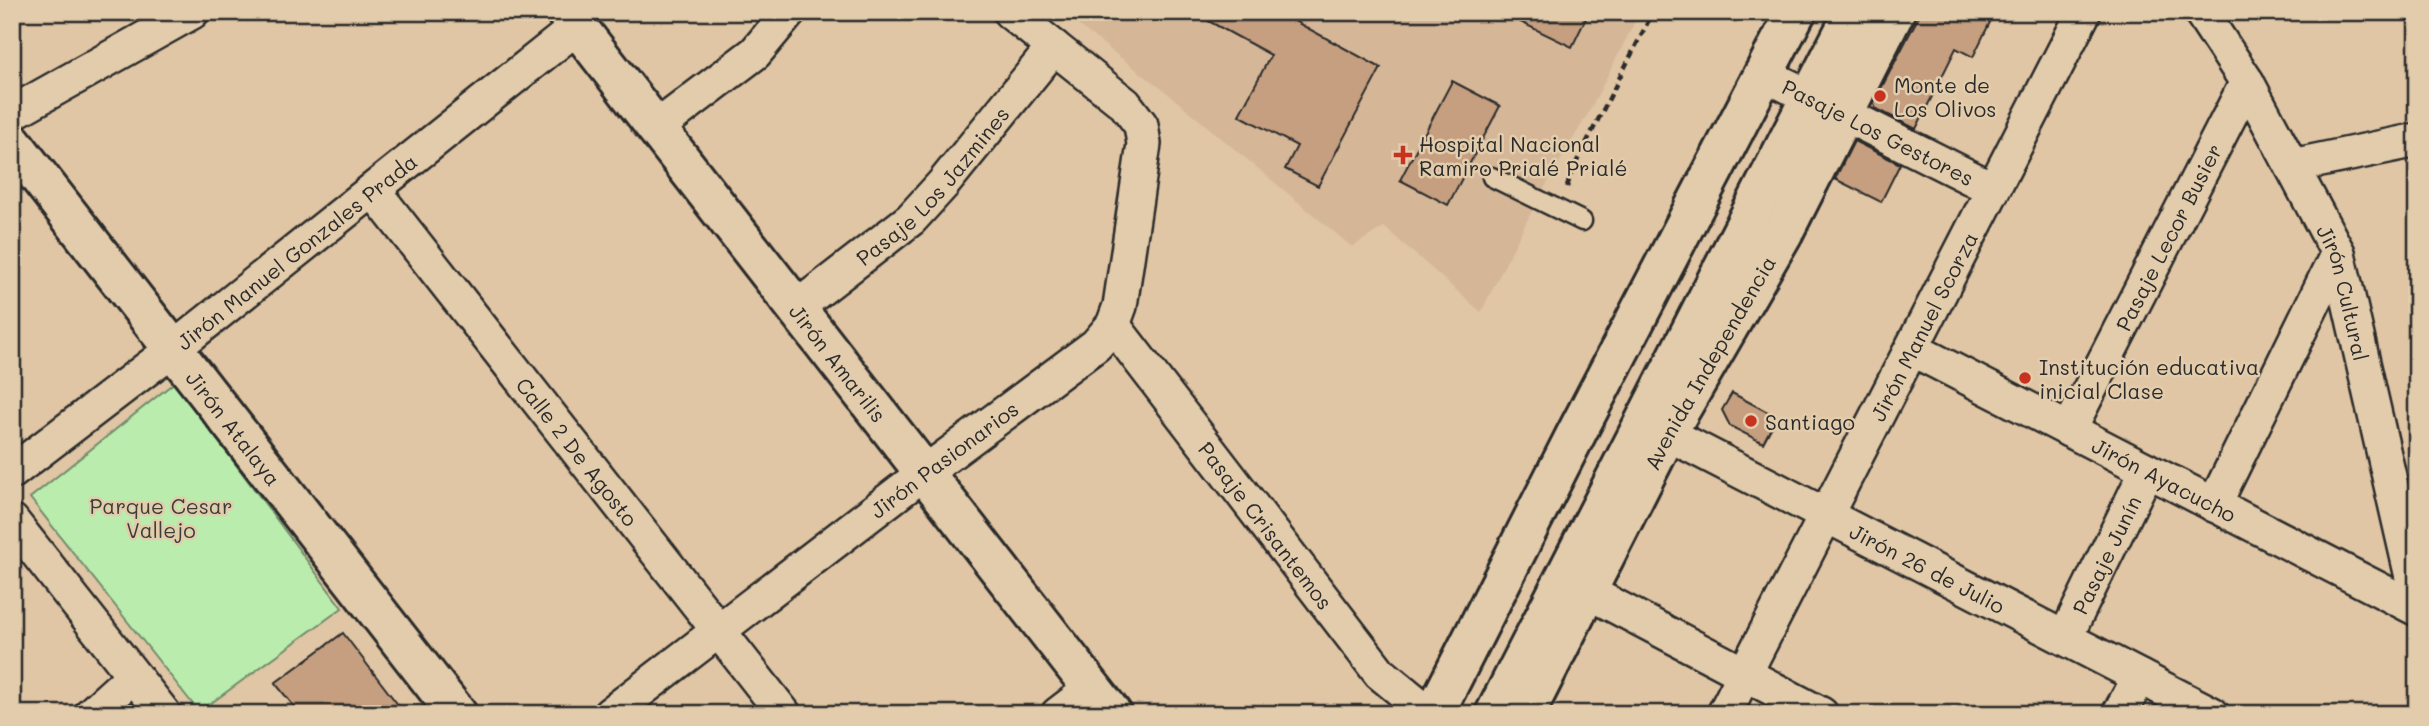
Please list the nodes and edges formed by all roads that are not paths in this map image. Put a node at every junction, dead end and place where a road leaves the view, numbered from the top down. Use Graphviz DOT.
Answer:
graph roads {
  1 [pos="192,12"];
  2 [pos="789,12"];
  3 [pos="1010,12"];
  4 [pos="1796,12"];
  5 [pos="1854,12"];
  6 [pos="1895,12"];
  7 [pos="2084,12"];
  8 [pos="2200,12"];
  9 [pos="571,20"];
  10 [pos="1054,47"];
  11 [pos="1764,74"];
  12 [pos="2247,82"];
  13 [pos="1827,105"];
  14 [pos="12,113"];
  15 [pos="656,128"];
  16 [pos="2417,140"];
  17 [pos="12,142"];
  18 [pos="2292,166"];
  19 [pos="1492,177"];
  20 [pos="1993,189"];
  21 [pos="373,190"];
  22 [pos="1582,222"];
  23 [pos="2338,253"];
  24 [pos="796,307"];
  25 [pos="1113,325"];
  26 [pos="173,349"];
  27 [pos="1912,349"];
  28 [pos="1656,427"];
  29 [pos="2069,430"];
  30 [pos="2147,470"];
  31 [pos="12,472"];
  32 [pos="924,473"];
  33 [pos="2214,505"];
  34 [pos="1826,515"];
  35 [pos="12,521"];
  36 [pos="1576,586"];
  37 [pos="2417,600"];
  38 [pos="2417,609"];
  39 [pos="718,630"];
  40 [pos="2065,638"];
  41 [pos="1745,674"];
  42 [pos="133,676"];
  43 [pos="2140,677"];
  44 [pos="1102,701"];
  45 [pos="91,714"];
  46 [pos="164,714"];
  47 [pos="457,714"];
  48 [pos="610,714"];
  49 [pos="784,714"];
  50 [pos="1058,714"];
  51 [pos="1432,714"];
  52 [pos="1495,714"];
  53 [pos="1525,714"];
  54 [pos="1724,714"];
  55 [pos="1821,714"];
  56 [pos="2119,714"];
  57 [pos="2212,714"];
  1 -- 14 [label="street"];
  2 -- 15 [label="street"];
  3 -- 10 [label="street"];
  4 -- 11 [label="street"];
  5 -- 13 [label="street, Avenida Independencia"];
  6 -- 13 [label="street, Avenida Independencia"];
  7 -- 20 [label="street, Jirón Manuel Scorza"];
  8 -- 12 [label="street, Jirón Cultural"];
  9 -- 15 [label="street, Jirón Amarilis"];
  9 -- 21 [label="street, Jirón Manuel Gonzales Prada"];
  10 -- 24 [label="street, Pasaje Los Jazmines"];
  10 -- 25 [label="street, Jirón Pasionarios"];
  11 -- 13 [label="street, Pasaje Los Gestores"];
  11 -- 51 [label="street"];
  12 -- 18 [label="street, Jirón Cultural"];
  12 -- 29 [label="street, Pasaje Lecor Busier"];
  13 -- 20 [label="street, Pasaje Los Gestores"];
  13 -- 28 [label="street, Avenida Independencia"];
  15 -- 24 [label="street, Jirón Amarilis"];
  16 -- 18 [label="street"];
  17 -- 26 [label="street, Jirón Atalaya"];
  18 -- 23 [label="street, Jirón Cultural"];
  19 -- 22 [label="lane"];
  20 -- 27 [label="street, Jirón Manuel Scorza"];
  21 -- 26 [label="street, Jirón Manuel Gonzales Prada"];
  21 -- 39 [label="street, Calle 2 De Agosto"];
  23 -- 33 [label="street"];
  23 -- 37 [label="street, Jirón Cultural"];
  24 -- 32 [label="street, Jirón Amarilis"];
  25 -- 32 [label="street, Jirón Pasionarios"];
  25 -- 51 [label="street, Pasaje Crisantemos"];
  26 -- 31 [label="street, Jirón Manuel Gonzales Prada"];
  26 -- 47 [label="street, Jirón Atalaya"];
  27 -- 29 [label="street, Jirón Ayacucho"];
  27 -- 34 [label="street, Jirón Manuel Scorza"];
  28 -- 34 [label="street, Jirón 26 de Julio"];
  28 -- 36 [label="street, Avenida Independencia"];
  29 -- 30 [label="street, Jirón Ayacucho"];
  30 -- 33 [label="street, Jirón Ayacucho"];
  30 -- 40 [label="street, Pasaje Junín"];
  32 -- 39 [label="street, Jirón Pasionarios"];
  32 -- 44 [label="street, Jirón Amarilis"];
  33 -- 38 [label="street, Jirón Ayacucho"];
  34 -- 40 [label="street, Jirón 26 de Julio"];
  34 -- 41 [label="street, Jirón Manuel Scorza"];
  35 -- 42 [label="street"];
  36 -- 41 [label="street"];
  36 -- 52 [label="street, Avenida Independencia"];
  36 -- 53 [label="street, Avenida Independencia"];
  39 -- 48 [label="street, Jirón Pasionarios"];
  39 -- 49 [label="street, Calle 2 De Agosto"];
  40 -- 43 [label="street, Jirón 26 de Julio"];
  41 -- 54 [label="street, Jirón Manuel Scorza"];
  41 -- 55 [label="street"];
  42 -- 45 [label="street"];
  42 -- 46 [label="street"];
  43 -- 56 [label="street"];
  43 -- 57 [label="street, Jirón 26 de Julio"];
  44 -- 50 [label="street"];
}
